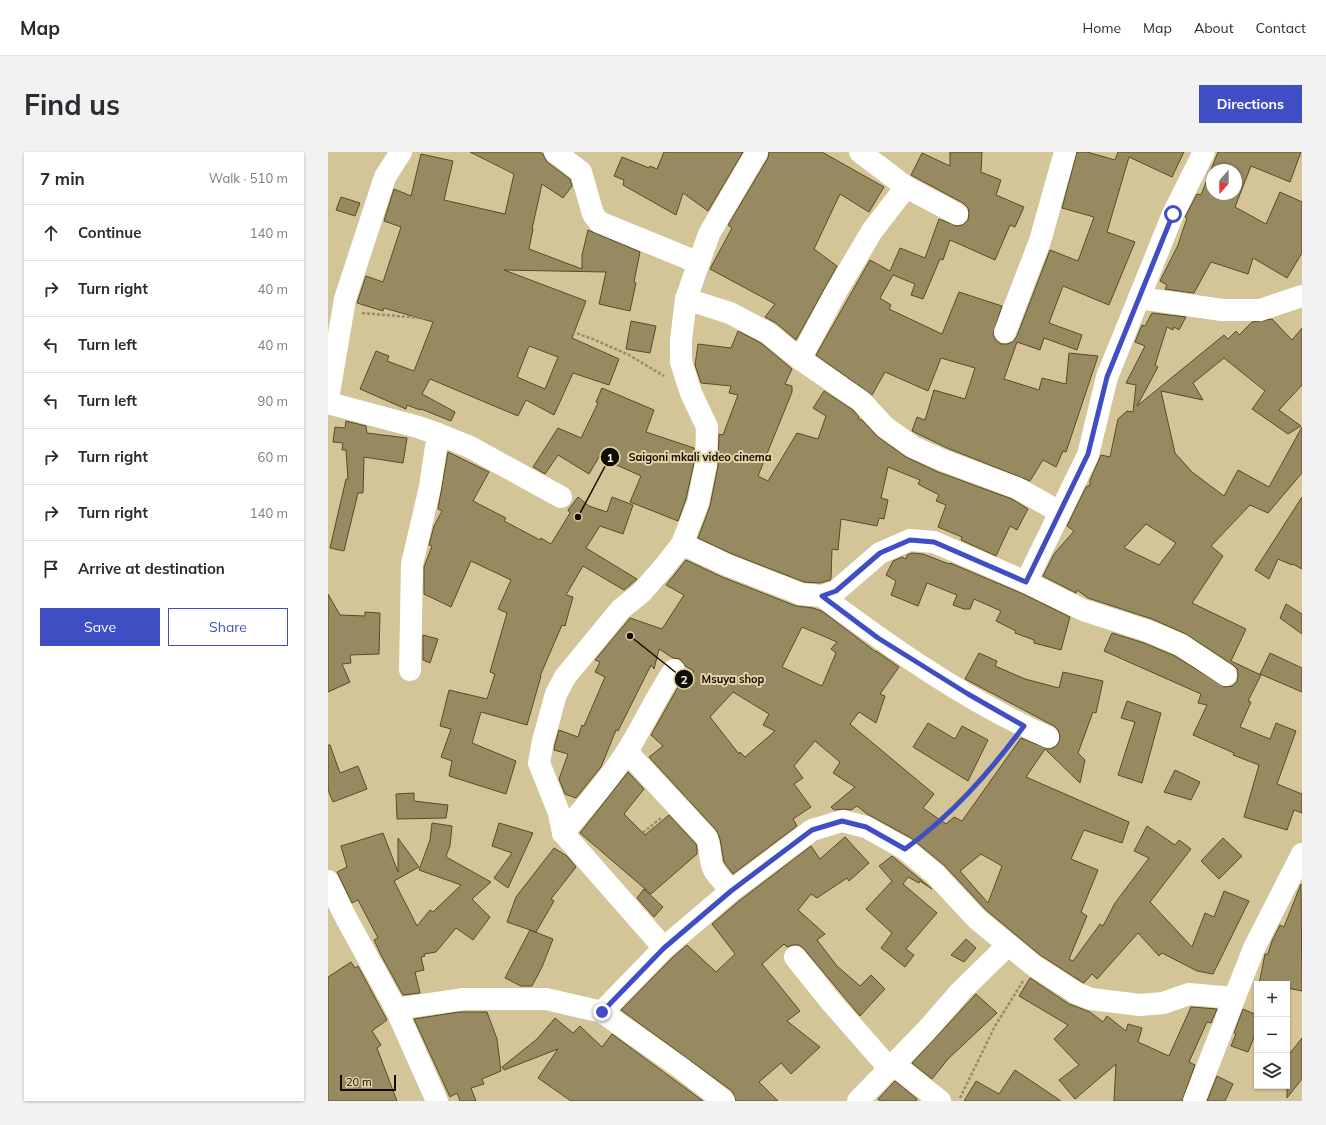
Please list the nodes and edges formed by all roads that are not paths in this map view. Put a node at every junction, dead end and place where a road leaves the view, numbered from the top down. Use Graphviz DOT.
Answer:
graph roads {
  1 [pos="401,152"];
  2 [pos="555,152"];
  3 [pos="757,152"];
  4 [pos="860,152"];
  5 [pos="1065,152"];
  6 [pos="1204,152"];
  7 [pos="906,187"];
  8 [pos="957,214"];
  9 [pos="699,263"];
  10 [pos="1302,296"];
  11 [pos="1139,298"];
  12 [pos="686,300"];
  13 [pos="1006,332"];
  14 [pos="800,359"];
  15 [pos="328,399"];
  16 [pos="328,404"];
  17 [pos="438,434"];
  18 [pos="561,497"];
  19 [pos="1060,512"];
  20 [pos="682,544"];
  21 [pos="1026,582"];
  22 [pos="822,596"];
  23 [pos="410,670"];
  24 [pos="674,670"];
  25 [pos="1226,675"];
  26 [pos="1048,737"];
  27 [pos="627,752"];
  28 [pos="563,833"];
  29 [pos="1302,854"];
  30 [pos="328,881"];
  31 [pos="731,891"];
  32 [pos="1008,945"];
  33 [pos="664,948"];
  34 [pos="795,957"];
  35 [pos="1233,998"];
  36 [pos="396,1009"];
  37 [pos="602,1012"];
  38 [pos="891,1066"];
  39 [pos="437,1101"];
  40 [pos="724,1101"];
  41 [pos="858,1101"];
  42 [pos="940,1101"];
  43 [pos="1194,1101"];
  1 -- 15 [label="street"];
  2 -- 9 [label="street"];
  3 -- 9 [label="street"];
  4 -- 7 [label="street"];
  5 -- 13 [label="street"];
  6 -- 11 [label="street"];
  7 -- 8 [label="street"];
  7 -- 14 [label="street"];
  9 -- 12 [label="street"];
  10 -- 11 [label="street"];
  11 -- 19 [label="street"];
  12 -- 14 [label="street"];
  12 -- 20 [label="street"];
  14 -- 19 [label="street"];
  16 -- 17 [label="street"];
  17 -- 18 [label="street"];
  17 -- 23 [label="street"];
  19 -- 21 [label="street"];
  20 -- 22 [label="street"];
  20 -- 28 [label="street"];
  21 -- 22 [label="street"];
  21 -- 25 [label="street"];
  22 -- 26 [label="street"];
  24 -- 27 [label="street"];
  27 -- 28 [label="street"];
  27 -- 31 [label="street"];
  28 -- 33 [label="street"];
  29 -- 35 [label="street"];
  30 -- 36 [label="street"];
  31 -- 32 [label="street"];
  31 -- 33 [label="street"];
  32 -- 35 [label="street"];
  32 -- 38 [label="street"];
  33 -- 37 [label="street"];
  34 -- 38 [label="street"];
  35 -- 43 [label="street"];
  36 -- 37 [label="street"];
  36 -- 39 [label="street"];
  37 -- 40 [label="street"];
  38 -- 41 [label="street"];
  38 -- 42 [label="street"];
}
